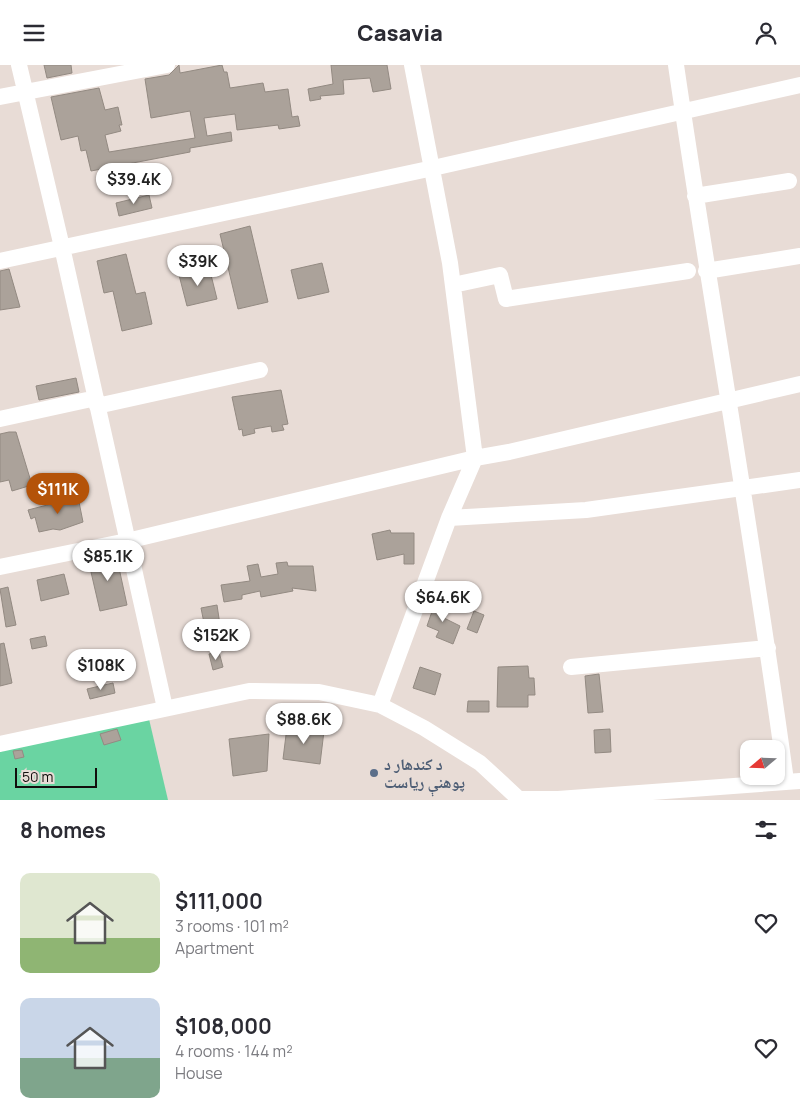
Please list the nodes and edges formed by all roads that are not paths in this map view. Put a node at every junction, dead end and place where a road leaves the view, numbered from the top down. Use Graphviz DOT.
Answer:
graph roads {
  1 [pos="19,65"];
  2 [pos="167,65"];
  3 [pos="412,65"];
  4 [pos="676,65"];
  5 [pos="800,85"];
  6 [pos="25,92"];
  7 [pos="0,97"];
  8 [pos="683,112"];
  9 [pos="433,169"];
  10 [pos="789,181"];
  11 [pos="695,196"];
  12 [pos="62,247"];
  13 [pos="800,256"];
  14 [pos="0,261"];
  15 [pos="688,271"];
  16 [pos="706,271"];
  17 [pos="453,285"];
  18 [pos="260,370"];
  19 [pos="800,384"];
  20 [pos="730,401"];
  21 [pos="97,402"];
  22 [pos="0,419"];
  23 [pos="475,458"];
  24 [pos="800,480"];
  25 [pos="743,489"];
  26 [pos="449,518"];
  27 [pos="127,541"];
  28 [pos="0,567"];
  29 [pos="768,648"];
  30 [pos="571,667"];
  31 [pos="380,705"];
  32 [pos="165,709"];
  33 [pos="0,744"];
  34 [pos="793,781"];
  35 [pos="520,799"];
  1 -- 6 [label="street"];
  2 -- 6 [label="street"];
  3 -- 9 [label="street"];
  4 -- 8 [label="street"];
  5 -- 8 [label="street"];
  6 -- 7 [label="street"];
  6 -- 12 [label="street"];
  8 -- 9 [label="street"];
  8 -- 11 [label="street"];
  9 -- 12 [label="street"];
  9 -- 17 [label="street"];
  10 -- 11 [label="street"];
  11 -- 16 [label="street"];
  12 -- 14 [label="street"];
  12 -- 21 [label="street"];
  13 -- 16 [label="street"];
  15 -- 17 [label="street"];
  16 -- 20 [label="street"];
  17 -- 23 [label="street"];
  18 -- 21 [label="street"];
  19 -- 20 [label="street"];
  20 -- 23 [label="street"];
  20 -- 25 [label="street"];
  21 -- 22 [label="street"];
  21 -- 27 [label="street"];
  23 -- 26 [label="street"];
  23 -- 27 [label="street"];
  24 -- 25 [label="street"];
  25 -- 26 [label="street"];
  25 -- 29 [label="street"];
  26 -- 31 [label="street"];
  27 -- 28 [label="street"];
  27 -- 32 [label="street"];
  29 -- 30 [label="street"];
  29 -- 34 [label="street"];
  31 -- 32 [label="street"];
  31 -- 35 [label="street"];
  32 -- 33 [label="street"];
  34 -- 35 [label="street"];
}
